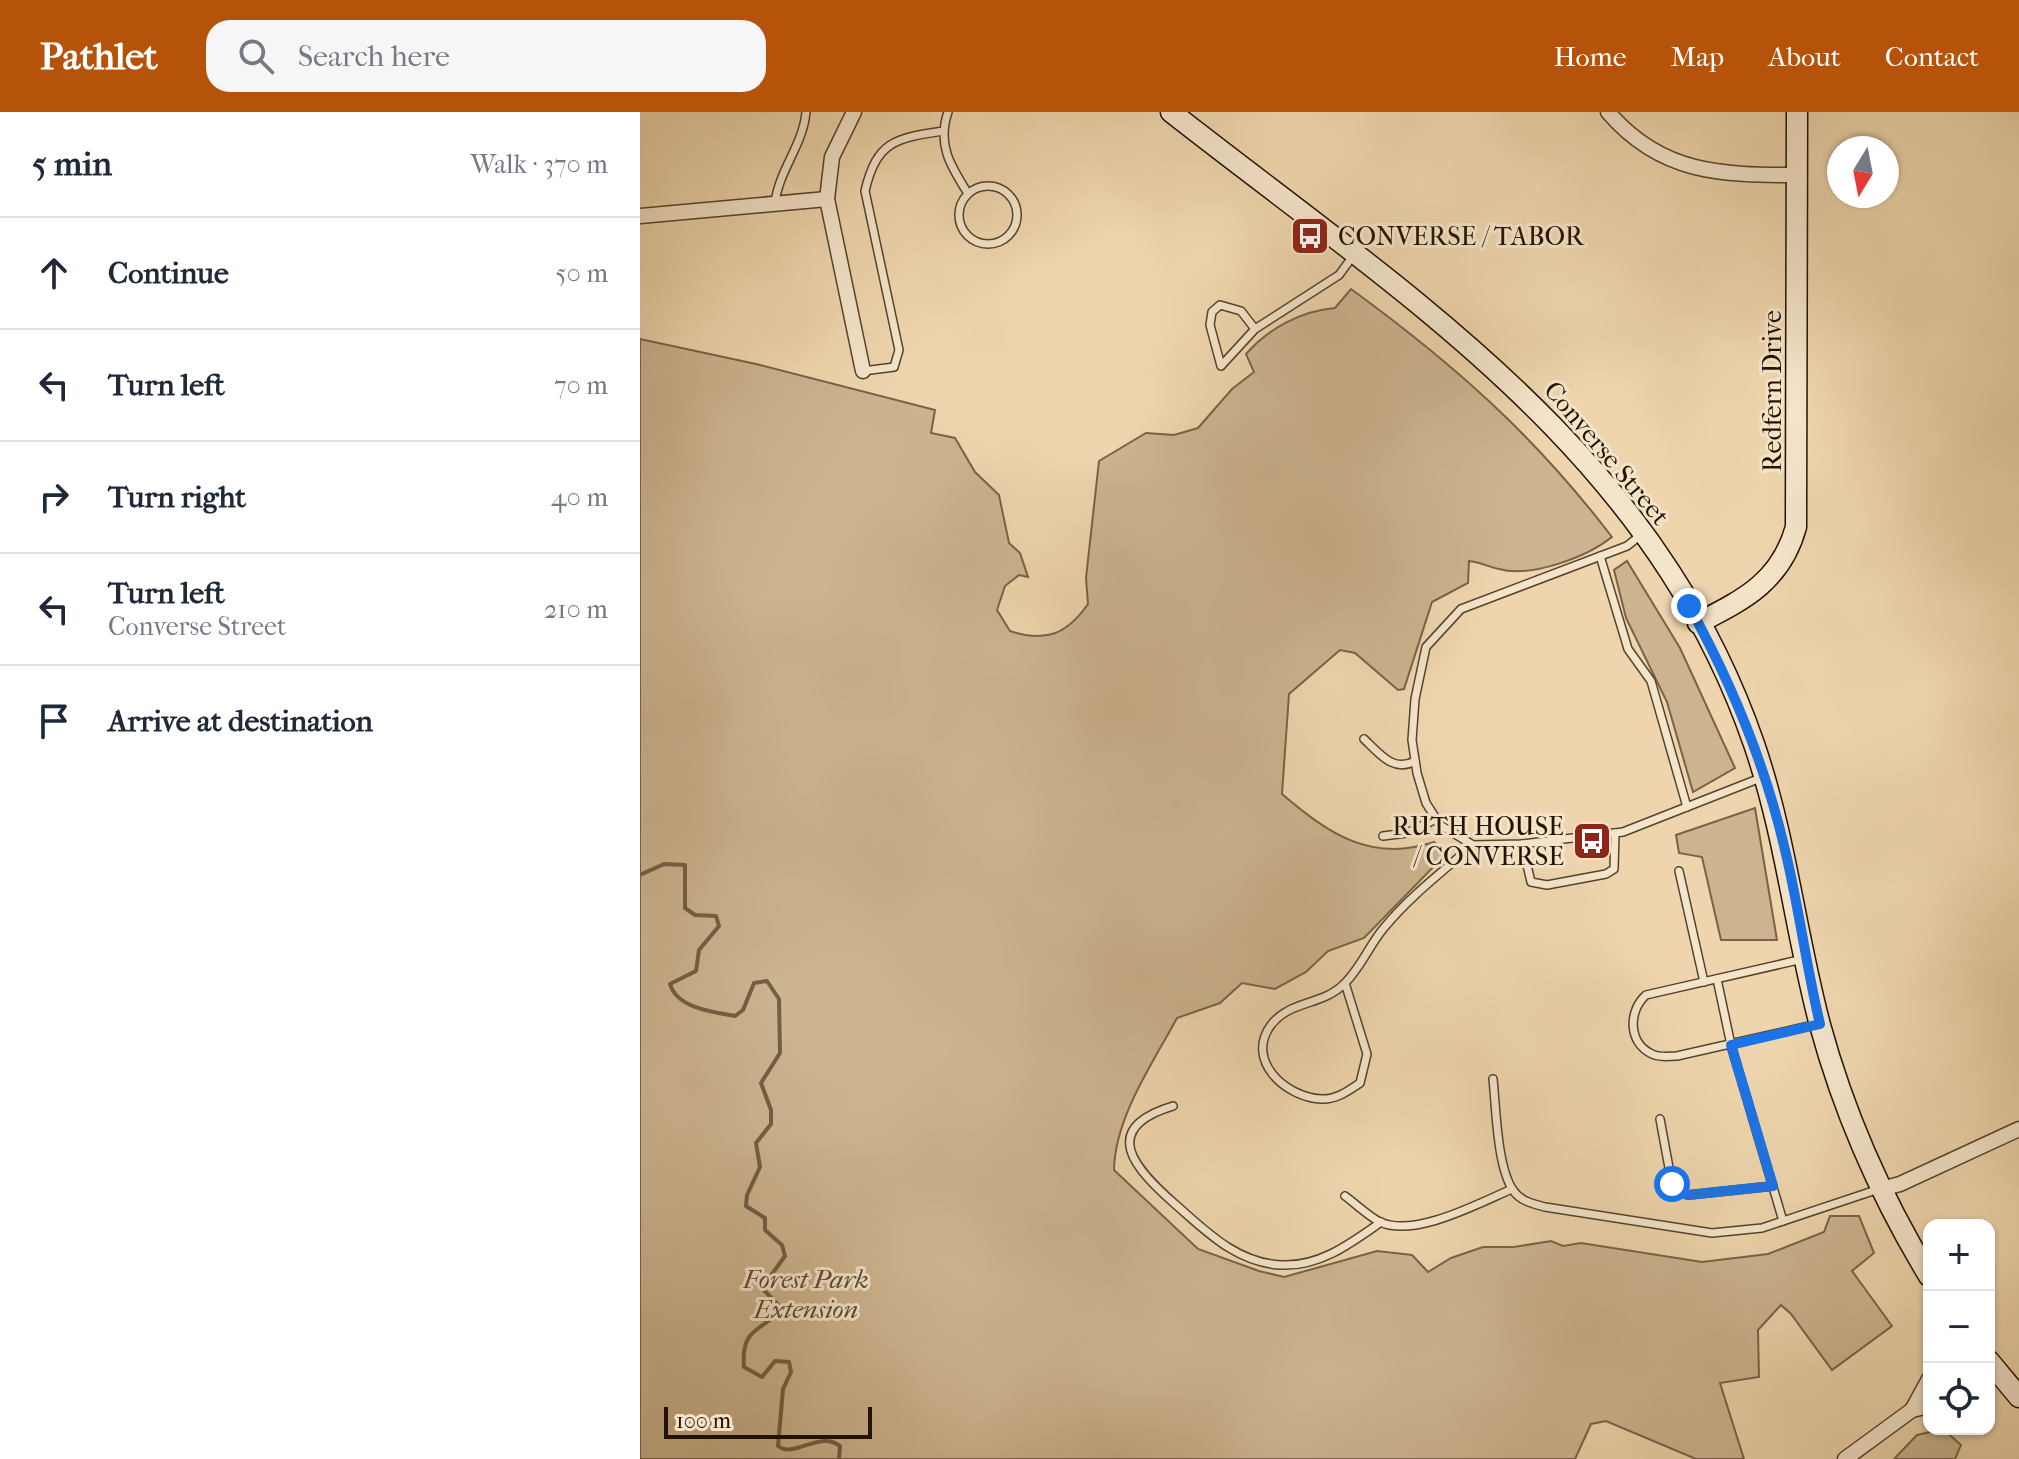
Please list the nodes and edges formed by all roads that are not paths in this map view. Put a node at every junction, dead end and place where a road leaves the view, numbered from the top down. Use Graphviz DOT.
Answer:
graph roads {
  1 [pos="806,112"];
  2 [pos="854,112"];
  3 [pos="948,112"];
  4 [pos="1171,112"];
  5 [pos="1608,112"];
  6 [pos="1797,112"];
  7 [pos="943,131"];
  8 [pos="1797,175"];
  9 [pos="967,192"];
  10 [pos="827,199"];
  11 [pos="775,204"];
  12 [pos="640,216"];
  13 [pos="1355,254"];
  14 [pos="1255,329"];
  15 [pos="863,371"];
  16 [pos="1644,533"];
  17 [pos="1600,556"];
  18 [pos="1698,623"];
  19 [pos="1364,739"];
  20 [pos="1415,761"];
  21 [pos="1765,776"];
  22 [pos="1687,807"];
  23 [pos="1436,819"];
  24 [pos="1615,833"];
  25 [pos="1383,836"];
  26 [pos="1522,844"];
  27 [pos="1473,845"];
  28 [pos="1679,871"];
  29 [pos="1805,959"];
  30 [pos="1717,979"];
  31 [pos="1704,982"];
  32 [pos="1345,983"];
  33 [pos="1820,1024"];
  34 [pos="1731,1045"];
  35 [pos="1493,1079"];
  36 [pos="1173,1106"];
  37 [pos="1660,1119"];
  38 [pos="2019,1129"];
  39 [pos="1773,1186"];
  40 [pos="1512,1189"];
  41 [pos="1881,1189"];
  42 [pos="1345,1196"];
  43 [pos="1783,1221"];
  44 [pos="1381,1222"];
  45 [pos="1923,1265"];
  46 [pos="1995,1373"];
  47 [pos="1923,1390"];
  48 [pos="2019,1397"];
  49 [pos="1923,1407"];
  50 [pos="1912,1410"];
  51 [pos="1845,1459"];
  1 -- 11 [label="lane"];
  2 -- 10 [label="street"];
  3 -- 7 [label="lane"];
  4 -- 13 [label="main road, Converse Street"];
  5 -- 8 [label="street"];
  6 -- 8 [label="main road, Redfern Drive"];
  7 -- 9 [label="lane"];
  7 -- 15 [label="lane"];
  8 -- 18 [label="main road, Redfern Drive"];
  9 -- 9 [label="lane"];
  10 -- 11 [label="street"];
  10 -- 15 [label="street"];
  11 -- 12 [label="street"];
  13 -- 14 [label="lane"];
  13 -- 16 [label="main road, Converse Street"];
  14 -- 14 [label="lane"];
  16 -- 17 [label="lane"];
  16 -- 18 [label="main road, Converse Street"];
  17 -- 20 [label="lane"];
  17 -- 22 [label="lane"];
  18 -- 21 [label="main road, Converse Street"];
  19 -- 20 [label="lane"];
  20 -- 23 [label="lane"];
  21 -- 22 [label="lane"];
  21 -- 29 [label="main road, Converse Street"];
  22 -- 24 [label="lane"];
  23 -- 25 [label="lane"];
  23 -- 27 [label="lane"];
  24 -- 26 [label="lane"];
  24 -- 26 [label="lane"];
  26 -- 27 [label="lane"];
  27 -- 32 [label="lane"];
  28 -- 31 [label="lane"];
  29 -- 30 [label="lane"];
  29 -- 33 [label="main road, Converse Street"];
  30 -- 31 [label="lane"];
  30 -- 34 [label="lane"];
  31 -- 34 [label="lane"];
  32 -- 32 [label="lane"];
  33 -- 34 [label="lane"];
  33 -- 41 [label="main road, Converse Street"];
  34 -- 39 [label="lane"];
  35 -- 40 [label="lane"];
  36 -- 44 [label="lane"];
  37 -- 39 [label="lane"];
  38 -- 41 [label="street"];
  39 -- 43 [label="lane"];
  40 -- 43 [label="lane"];
  40 -- 44 [label="lane"];
  41 -- 43 [label="lane"];
  41 -- 45 [label="main road, Converse Street"];
  42 -- 44 [label="lane"];
  46 -- 48 [label="main road"];
  47 -- 50 [label="street"];
  49 -- 50 [label="street"];
  50 -- 51 [label="street"];
}
